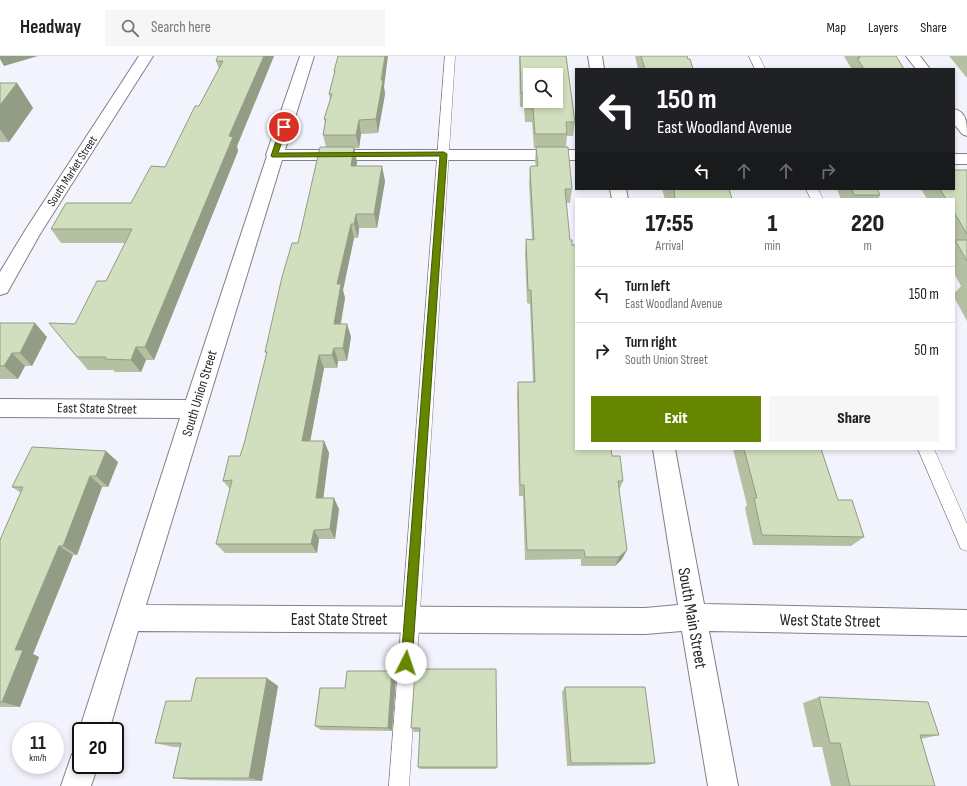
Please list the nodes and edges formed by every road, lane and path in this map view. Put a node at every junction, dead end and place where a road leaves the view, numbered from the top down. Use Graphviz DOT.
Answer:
graph roads {
  1 [pos="146,56"];
  2 [pos="306,56"];
  3 [pos="450,56"];
  4 [pos="594,56"];
  5 [pos="754,56"];
  6 [pos="914,56"];
  7 [pos="597,68"];
  8 [pos="760,68"];
  9 [pos="922,68"];
  10 [pos="955,114"];
  11 [pos="967,131"];
  12 [pos="444,154"];
  13 [pos="575,155"];
  14 [pos="274,156"];
  15 [pos="955,159"];
  16 [pos="967,159"];
  17 [pos="0,288"];
  18 [pos="0,408"];
  19 [pos="194,409"];
  20 [pos="664,450"];
  21 [pos="926,450"];
  22 [pos="967,543"];
  23 [pos="693,617"];
  24 [pos="130,618"];
  25 [pos="409,619"];
  26 [pos="967,622"];
  27 [pos="97,722"];
  28 [pos="80,774"];
  29 [pos="76,786"];
  30 [pos="398,786"];
  31 [pos="723,786"];
  1 -- 17 [label="street, South Market Street"];
  2 -- 14 [label="street, South Union Street"];
  3 -- 12 [label="lane"];
  4 -- 7 [label="street"];
  5 -- 8 [label="lane"];
  6 -- 9 [label="street"];
  10 -- 11 [label="street"];
  12 -- 13 [label="street"];
  12 -- 14 [label="street"];
  12 -- 25 [label="lane"];
  14 -- 19 [label="street, South Union Street"];
  15 -- 16 [label="street"];
  18 -- 19 [label="street, East State Street"];
  19 -- 24 [label="street, South Union Street"];
  20 -- 23 [label="street, South Main Street"];
  21 -- 22 [label="lane"];
  23 -- 25 [label="street, East State Street"];
  23 -- 26 [label="street, West State Street"];
  23 -- 31 [label="street, South Main Street"];
  24 -- 25 [label="street, East State Street"];
  24 -- 27 [label="street, South Union Street"];
  25 -- 30 [label="lane"];
  28 -- 29 [label="street"];
}
